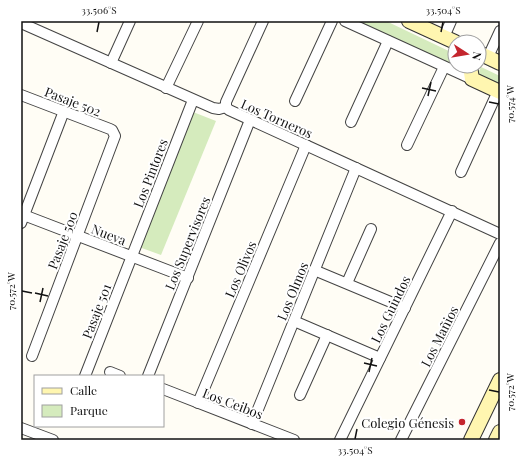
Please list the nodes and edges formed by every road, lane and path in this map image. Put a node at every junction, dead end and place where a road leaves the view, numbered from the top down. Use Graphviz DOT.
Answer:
graph roads {
  1 [pos="130,21"];
  2 [pos="198,21"];
  3 [pos="263,21"];
  4 [pos="332,21"];
  5 [pos="345,21"];
  6 [pos="409,21"];
  7 [pos="451,21"];
  8 [pos="21,22"];
  9 [pos="500,31"];
  10 [pos="450,34"];
  11 [pos="447,39"];
  12 [pos="388,41"];
  13 [pos="489,58"];
  14 [pos="111,63"];
  15 [pos="444,67"];
  16 [pos="447,68"];
  17 [pos="472,74"];
  18 [pos="166,88"];
  19 [pos="499,92"];
  20 [pos="21,95"];
  21 [pos="193,100"];
  22 [pos="295,101"];
  23 [pos="226,107"];
  24 [pos="64,111"];
  25 [pos="250,120"];
  26 [pos="351,122"];
  27 [pos="114,133"];
  28 [pos="306,145"];
  29 [pos="407,145"];
  30 [pos="356,168"];
  31 [pos="461,172"];
  32 [pos="452,212"];
  33 [pos="22,217"];
  34 [pos="371,229"];
  35 [pos="500,234"];
  36 [pos="78,236"];
  37 [pos="500,243"];
  38 [pos="132,256"];
  39 [pos="314,270"];
  40 [pos="188,278"];
  41 [pos="347,283"];
  42 [pos="405,308"];
  43 [pos="294,321"];
  44 [pos="327,335"];
  45 [pos="32,356"];
  46 [pos="380,358"];
  47 [pos="110,372"];
  48 [pos="85,375"];
  49 [pos="118,375"];
  50 [pos="148,375"];
  51 [pos="500,380"];
  52 [pos="164,390"];
  53 [pos="300,395"];
  54 [pos="198,403"];
  55 [pos="252,424"];
  56 [pos="21,428"];
  57 [pos="500,432"];
  58 [pos="53,440"];
  59 [pos="294,440"];
  60 [pos="340,440"];
  61 [pos="401,440"];
  62 [pos="471,440"];
  63 [pos="496,440"];
  1 -- 14 [label="street"];
  2 -- 18 [label="street"];
  3 -- 23 [label="street"];
  4 -- 22 [label="street"];
  5 -- 12 [label="street"];
  6 -- 11 [label="main road"];
  7 -- 10 [label="street"];
  8 -- 14 [label="street, Los Torneros"];
  9 -- 13 [label="street"];
  12 -- 15 [label="street"];
  12 -- 26 [label="street"];
  14 -- 18 [label="street, Los Torneros"];
  15 -- 16 [label="street"];
  15 -- 29 [label="street"];
  17 -- 19 [label="main road"];
  18 -- 21 [label="street, Los Torneros"];
  19 -- 31 [label="street"];
  20 -- 24 [label="street, Pasaje 502"];
  21 -- 23 [label="street, Los Torneros"];
  21 -- 38 [label="street, Los Pintores"];
  23 -- 25 [label="street, Los Torneros"];
  24 -- 27 [label="street, Pasaje 502"];
  24 -- 33 [label="street"];
  25 -- 28 [label="street, Los Torneros"];
  25 -- 40 [label="street, Los Supervisores"];
  27 -- 36 [label="street, Pasaje 500"];
  28 -- 30 [label="street, Los Torneros"];
  28 -- 54 [label="street, Los Olivos"];
  30 -- 32 [label="street, Los Torneros"];
  30 -- 39 [label="street, Los Olmos"];
  32 -- 35 [label="street, Los Torneros"];
  32 -- 42 [label="street, Los Guindos"];
  33 -- 36 [label="street, Nueva"];
  34 -- 41 [label="street"];
  36 -- 38 [label="street, Nueva"];
  36 -- 45 [label="street, Pasaje 500"];
  37 -- 61 [label="street, Los Mañios"];
  38 -- 40 [label="street, Nueva"];
  38 -- 48 [label="street, Pasaje 501"];
  39 -- 41 [label="street"];
  39 -- 43 [label="street, Los Olmos"];
  40 -- 50 [label="street, Los Supervisores"];
  41 -- 42 [label="street"];
  42 -- 46 [label="street, Los Guindos"];
  43 -- 44 [label="street"];
  43 -- 55 [label="street, Los Olmos"];
  44 -- 46 [label="street"];
  44 -- 53 [label="street"];
  46 -- 60 [label="street, Los Guindos"];
  47 -- 49 [label="street"];
  51 -- 62 [label="main road"];
  52 -- 54 [label="street, Los Ceibos"];
  54 -- 55 [label="street, Los Ceibos"];
  55 -- 59 [label="street, Los Ceibos"];
  56 -- 58 [label="street"];
  57 -- 63 [label="main road"];
}
